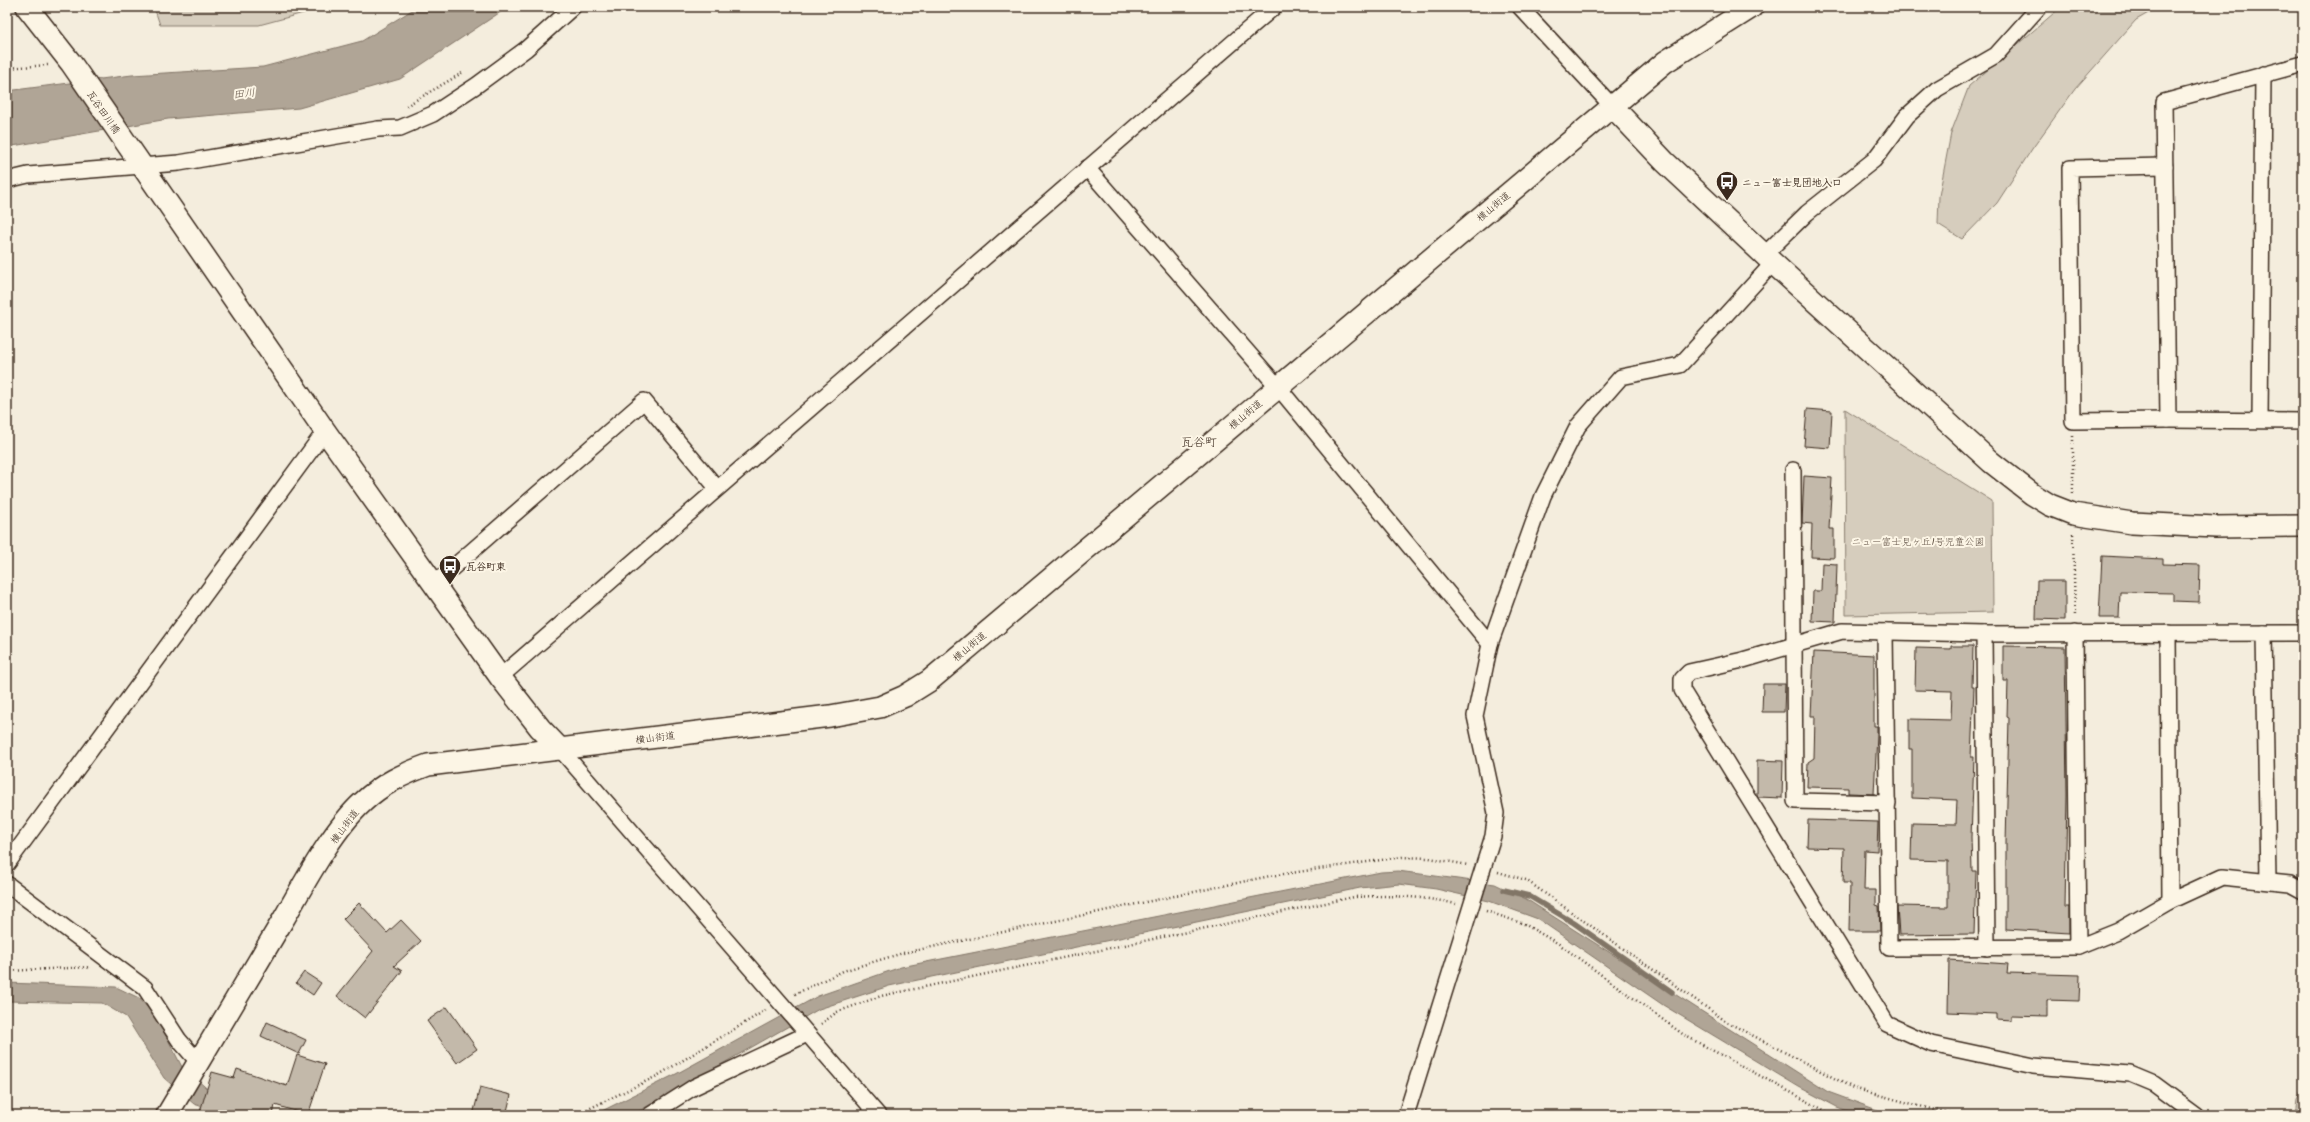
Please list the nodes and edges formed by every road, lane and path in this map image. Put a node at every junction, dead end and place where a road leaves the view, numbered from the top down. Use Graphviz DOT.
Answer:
graph roads {
  1 [pos="27,7"];
  2 [pos="573,7"];
  3 [pos="1274,7"];
  4 [pos="1520,7"];
  5 [pos="1752,7"];
  6 [pos="2039,7"];
  7 [pos="70,63"];
  8 [pos="2303,64"];
  9 [pos="7,68"];
  10 [pos="464,72"];
  11 [pos="2263,74"];
  12 [pos="1612,106"];
  13 [pos="405,107"];
  14 [pos="139,163"];
  15 [pos="2165,166"];
  16 [pos="1087,168"];
  17 [pos="7,180"];
  18 [pos="1768,259"];
  19 [pos="1278,387"];
  20 [pos="2168,420"];
  21 [pos="2260,420"];
  22 [pos="2303,420"];
  23 [pos="325,431"];
  24 [pos="1793,470"];
  25 [pos="717,488"];
  26 [pos="2303,526"];
  27 [pos="434,584"];
  28 [pos="1885,632"];
  29 [pos="2076,633"];
  30 [pos="2168,633"];
  31 [pos="2264,633"];
  32 [pos="2303,633"];
  33 [pos="1984,634"];
  34 [pos="1490,644"];
  35 [pos="1796,644"];
  36 [pos="500,677"];
  37 [pos="560,749"];
  38 [pos="1888,802"];
  39 [pos="7,864"];
  40 [pos="1484,868"];
  41 [pos="2268,881"];
  42 [pos="7,884"];
  43 [pos="2303,891"];
  44 [pos="2170,901"];
  45 [pos="1472,907"];
  46 [pos="2078,947"];
  47 [pos="1987,948"];
  48 [pos="115,966"];
  49 [pos="7,971"];
  50 [pos="779,1002"];
  51 [pos="807,1034"];
  52 [pos="199,1063"];
  53 [pos="167,1115"];
  54 [pos="576,1115"];
  55 [pos="650,1115"];
  56 [pos="878,1115"];
  57 [pos="1406,1115"];
  58 [pos="1833,1115"];
  59 [pos="1953,1115"];
  60 [pos="2196,1115"];
  1 -- 7 [label="street, 瓦谷田川橋"];
  2 -- 14 [label="street"];
  3 -- 16 [label="street"];
  4 -- 12 [label="street"];
  5 -- 12 [label="street, 横山街道"];
  6 -- 18 [label="street"];
  7 -- 9 [label="path"];
  7 -- 14 [label="street, 瓦谷田川橋"];
  8 -- 11 [label="street"];
  10 -- 13 [label="path"];
  11 -- 15 [label="street"];
  11 -- 21 [label="street"];
  12 -- 18 [label="street"];
  12 -- 19 [label="street, 横山街道"];
  14 -- 17 [label="street"];
  14 -- 23 [label="street, 瓦谷田川橋"];
  15 -- 20 [label="street"];
  15 -- 20 [label="street"];
  16 -- 19 [label="street"];
  16 -- 25 [label="street"];
  18 -- 26 [label="street"];
  18 -- 34 [label="street"];
  19 -- 34 [label="street"];
  19 -- 37 [label="street, 横山街道"];
  20 -- 21 [label="street"];
  21 -- 22 [label="street"];
  23 -- 27 [label="street, 瓦谷田川橋"];
  23 -- 39 [label="street"];
  24 -- 35 [label="street"];
  25 -- 27 [label="street"];
  25 -- 36 [label="street"];
  27 -- 36 [label="street, 瓦谷田川橋"];
  28 -- 33 [label="street"];
  28 -- 35 [label="street"];
  28 -- 38 [label="street"];
  29 -- 30 [label="street"];
  29 -- 33 [label="street"];
  29 -- 46 [label="street"];
  30 -- 31 [label="street"];
  30 -- 44 [label="street"];
  31 -- 32 [label="street"];
  31 -- 41 [label="street"];
  33 -- 47 [label="street"];
  34 -- 40 [label="street"];
  35 -- 38 [label="street"];
  35 -- 60 [label="street"];
  36 -- 37 [label="street, 瓦谷田川橋"];
  37 -- 50 [label="street"];
  37 -- 52 [label="street, 横山街道"];
  38 -- 47 [label="street"];
  40 -- 45 [label="street"];
  40 -- 50 [label="path"];
  40 -- 59 [label="path"];
  41 -- 43 [label="street"];
  41 -- 44 [label="street"];
  42 -- 48 [label="street"];
  44 -- 46 [label="street"];
  45 -- 51 [label="path"];
  45 -- 57 [label="street"];
  45 -- 58 [label="path"];
  46 -- 47 [label="street"];
  48 -- 49 [label="path"];
  48 -- 52 [label="street"];
  50 -- 51 [label="street"];
  50 -- 54 [label="path"];
  51 -- 55 [label="street"];
  51 -- 56 [label="street"];
  52 -- 53 [label="street, 横山街道"];
}
